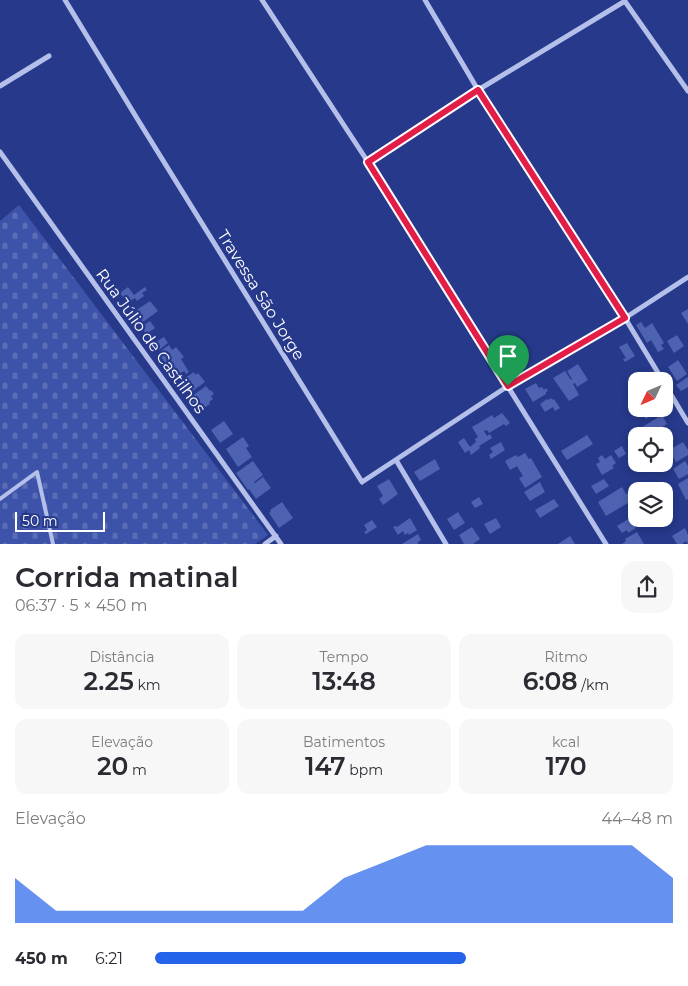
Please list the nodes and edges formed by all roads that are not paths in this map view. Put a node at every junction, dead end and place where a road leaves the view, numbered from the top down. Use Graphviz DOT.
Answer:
graph roads {
  1 [pos="65,0"];
  2 [pos="262,0"];
  3 [pos="424,0"];
  4 [pos="624,0"];
  5 [pos="49,56"];
  6 [pos="0,86"];
  7 [pos="478,90"];
  8 [pos="688,91"];
  9 [pos="0,152"];
  10 [pos="368,162"];
  11 [pos="688,277"];
  12 [pos="625,318"];
  13 [pos="657,372"];
  14 [pos="508,386"];
  15 [pos="673,398"];
  16 [pos="688,423"];
  17 [pos="396,460"];
  18 [pos="0,499"];
  19 [pos="276,536"];
  20 [pos="53,544"];
  21 [pos="266,544"];
  22 [pos="282,544"];
  23 [pos="446,544"];
  24 [pos="606,544"];
  1 -- 17 [label="street, Travessa São Jorge"];
  2 -- 10 [label="street"];
  3 -- 7 [label="street"];
  4 -- 7 [label="street"];
  4 -- 8 [label="street"];
  5 -- 6 [label="street"];
  7 -- 10 [label="street"];
  7 -- 12 [label="street"];
  9 -- 19 [label="street, Rua Júlio de Castilhos"];
  10 -- 14 [label="street"];
  11 -- 12 [label="street"];
  12 -- 13 [label="street"];
  12 -- 14 [label="street"];
  14 -- 17 [label="street"];
  14 -- 24 [label="street"];
  15 -- 16 [label="street"];
  17 -- 23 [label="street"];
  18 -- 20 [label="lane"];
  19 -- 21 [label="street"];
  19 -- 22 [label="street, Rua Júlio de Castilhos"];
}
